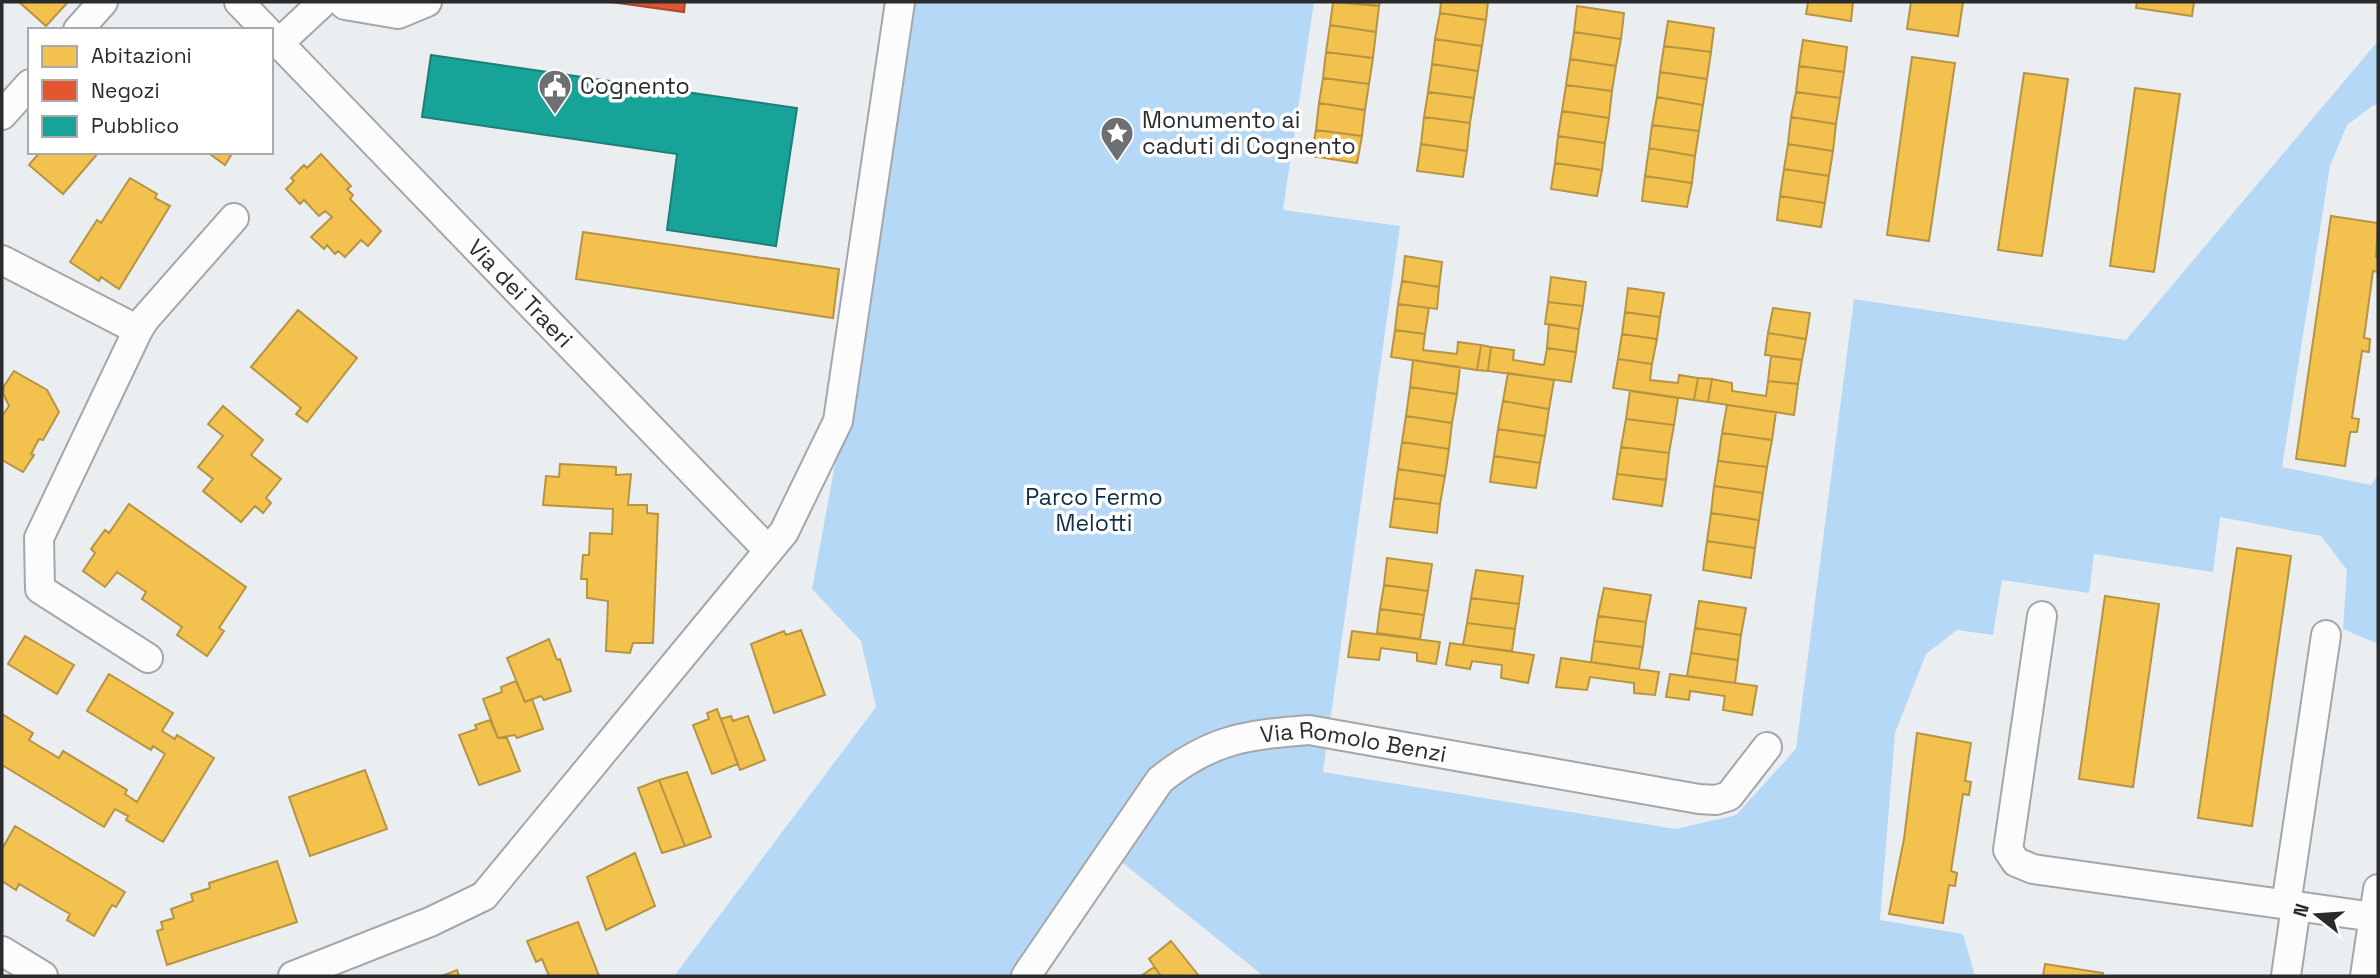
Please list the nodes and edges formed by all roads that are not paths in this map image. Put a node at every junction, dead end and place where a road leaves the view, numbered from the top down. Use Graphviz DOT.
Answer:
graph roads {
  1 [pos="103,2"];
  2 [pos="239,2"];
  3 [pos="323,2"];
  4 [pos="342,2"];
  5 [pos="427,2"];
  6 [pos="900,2"];
  7 [pos="80,28"];
  8 [pos="264,28"];
  9 [pos="273,35"];
  10 [pos="273,37"];
  11 [pos="28,86"];
  12 [pos="2,115"];
  13 [pos="234,218"];
  14 [pos="2,260"];
  15 [pos="138,330"];
  16 [pos="768,550"];
  17 [pos="2042,616"];
  18 [pos="2326,635"];
  19 [pos="148,658"];
  20 [pos="1767,747"];
  21 [pos="2378,889"];
  22 [pos="2291,906"];
  23 [pos="2374,917"];
  24 [pos="2,951"];
  25 [pos="43,976"];
  26 [pos="293,976"];
  27 [pos="1026,976"];
  28 [pos="2286,976"];
  29 [pos="2365,976"];
  1 -- 7 [label="street"];
  2 -- 8 [label="street, Via dei Traeri"];
  3 -- 9 [label="street"];
  4 -- 5 [label="street"];
  6 -- 16 [label="street"];
  10 -- 16 [label="street, Via dei Traeri"];
  11 -- 12 [label="street"];
  13 -- 15 [label="street"];
  14 -- 15 [label="street"];
  15 -- 19 [label="street"];
  16 -- 26 [label="street"];
  17 -- 22 [label="street"];
  18 -- 22 [label="street"];
  20 -- 27 [label="street, Via Romolo Benzi"];
  21 -- 23 [label="street"];
  22 -- 23 [label="street"];
  22 -- 28 [label="street"];
  23 -- 29 [label="street"];
  24 -- 25 [label="street"];
}
